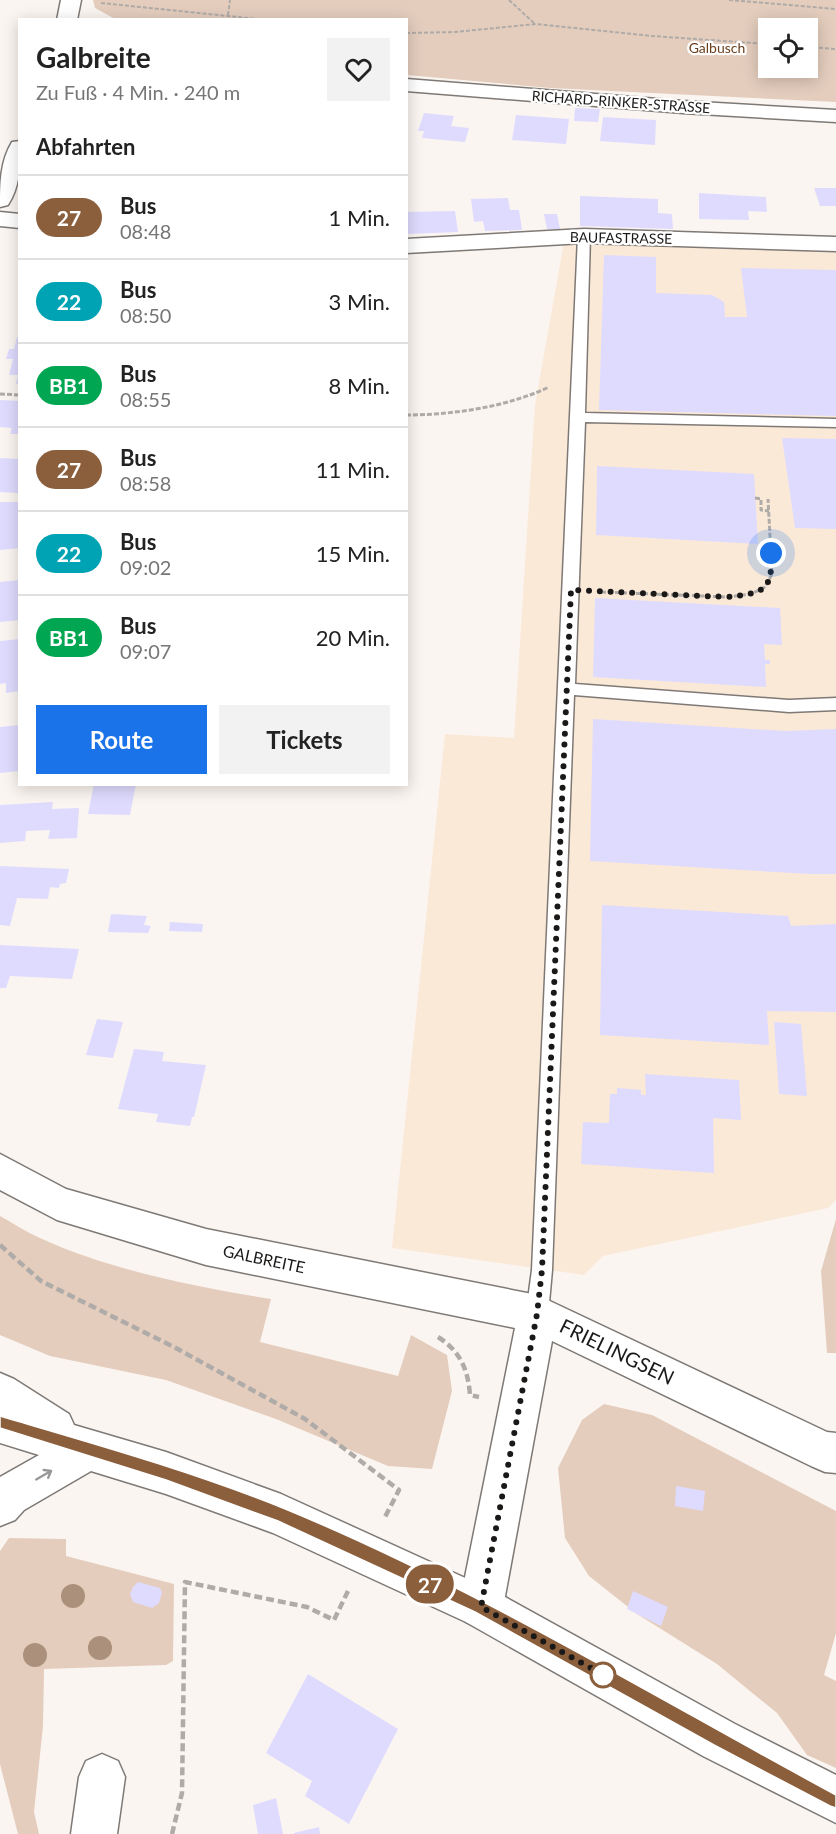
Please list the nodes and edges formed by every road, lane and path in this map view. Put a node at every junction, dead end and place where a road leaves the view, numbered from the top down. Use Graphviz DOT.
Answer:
graph roads {
  1 [pos="71,0"];
  2 [pos="230,0"];
  3 [pos="509,0"];
  4 [pos="729,0"];
  5 [pos="97,2"];
  6 [pos="836,9"];
  7 [pos="228,15"];
  8 [pos="67,18"];
  9 [pos="251,18"];
  10 [pos="536,24"];
  11 [pos="408,33"];
  12 [pos="758,43"];
  13 [pos="818,48"];
  14 [pos="836,49"];
  15 [pos="408,85"];
  16 [pos="836,116"];
  17 [pos="18,152"];
  18 [pos="0,200"];
  19 [pos="0,219"];
  20 [pos="18,221"];
  21 [pos="584,236"];
  22 [pos="836,244"];
  23 [pos="408,246"];
  24 [pos="580,365"];
  25 [pos="0,394"];
  26 [pos="18,395"];
  27 [pos="408,415"];
  28 [pos="578,417"];
  29 [pos="836,423"];
  30 [pos="755,498"];
  31 [pos="768,499"];
  32 [pos="769,511"];
  33 [pos="571,590"];
  34 [pos="567,689"];
  35 [pos="836,704"];
  36 [pos="0,1171"];
  37 [pos="0,1245"];
  38 [pos="537,1314"];
  39 [pos="0,1394"];
  40 [pos="0,1423"];
  41 [pos="90,1449"];
  42 [pos="836,1453"];
  43 [pos="0,1505"];
  44 [pos="366,1555"];
  45 [pos="481,1607"];
  46 [pos="102,1777"];
  47 [pos="836,1800"];
  48 [pos="94,1834"];
  49 [pos="172,1834"];
  1 -- 8 [label="street"];
  2 -- 7 [label="path"];
  3 -- 10 [label="path"];
  4 -- 6 [label="path"];
  5 -- 7 [label="path"];
  7 -- 9 [label="path"];
  10 -- 11 [label="path"];
  10 -- 12 [label="path"];
  13 -- 14 [label="path"];
  15 -- 16 [label="street, RICHARD-RINKER-STRASSE"];
  17 -- 18 [label="street"];
  19 -- 20 [label="street"];
  21 -- 22 [label="street, BAUFASTRASSE"];
  21 -- 23 [label="street, BAUFASTRASSE"];
  21 -- 24 [label="lane"];
  24 -- 27 [label="path"];
  24 -- 28 [label="lane"];
  25 -- 26 [label="path"];
  28 -- 29 [label="lane"];
  28 -- 33 [label="lane"];
  30 -- 32 [label="path"];
  31 -- 32 [label="path"];
  32 -- 33 [label="path"];
  33 -- 34 [label="lane"];
  34 -- 35 [label="lane"];
  34 -- 38 [label="lane"];
  36 -- 38 [label="street, GALBREITE"];
  37 -- 44 [label="path"];
  38 -- 42 [label="street, FRIELINGSEN"];
  38 -- 45 [label="street, FRIELINGSEN"];
  39 -- 41 [label="street"];
  40 -- 41 [label="street"];
  43 -- 41 [label="street, one-way"];
  41 -- 44 [label="street"];
  44 -- 45 [label="street"];
  44 -- 49 [label="path"];
  45 -- 47 [label="street"];
  46 -- 48 [label="street"];
}
